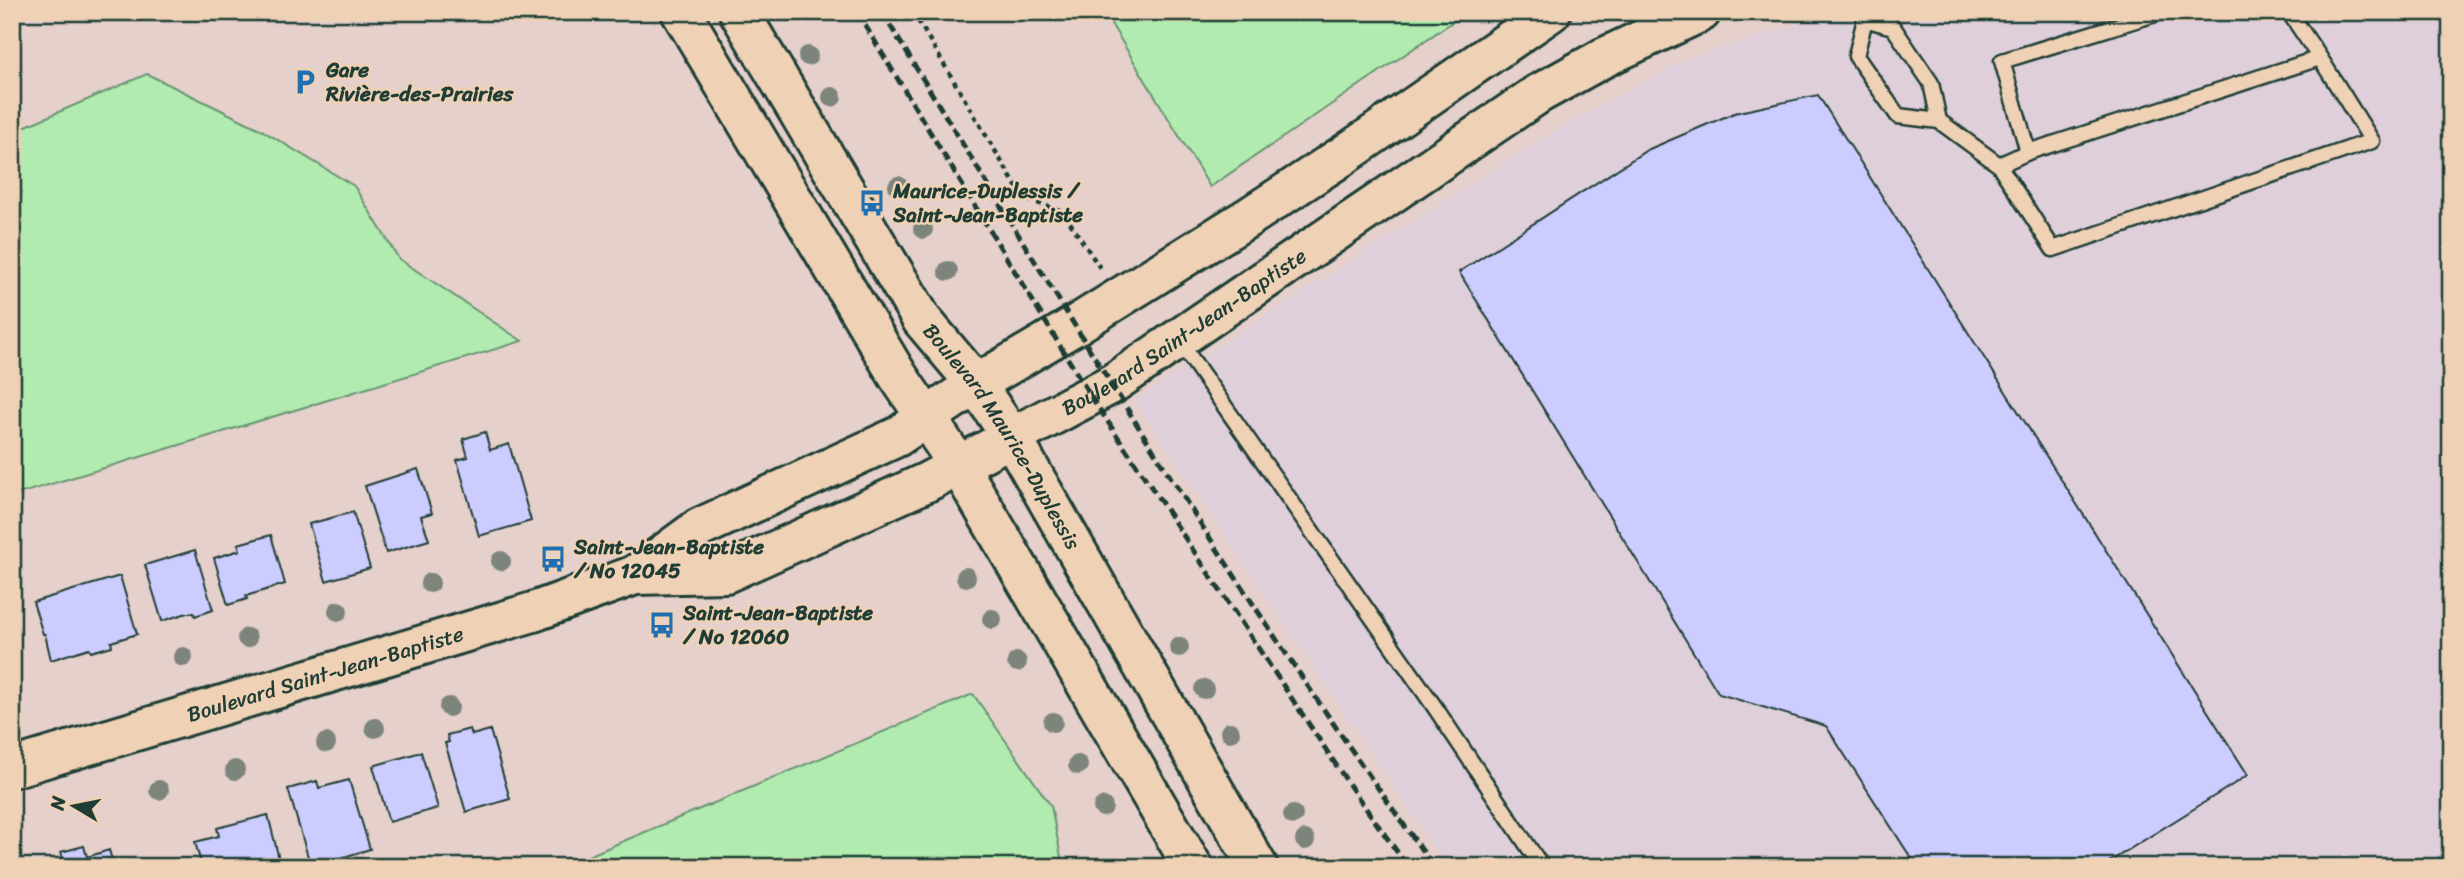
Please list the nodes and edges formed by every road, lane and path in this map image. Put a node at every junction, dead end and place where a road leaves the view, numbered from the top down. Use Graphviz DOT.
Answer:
graph roads {
  1 [pos="681,12"];
  2 [pos="739,12"];
  3 [pos="913,12"];
  4 [pos="1551,12"];
  5 [pos="1701,12"];
  6 [pos="2162,12"];
  7 [pos="2289,12"];
  8 [pos="1864,16"];
  9 [pos="2320,58"];
  10 [pos="1939,121"];
  11 [pos="2028,152"];
  12 [pos="1999,164"];
  13 [pos="1103,272"];
  14 [pos="1177,338"];
  15 [pos="976,384"];
  16 [pos="928,418"];
  17 [pos="1012,438"];
  18 [pos="959,466"];
  19 [pos="635,575"];
  20 [pos="12,768"];
  21 [pos="1193,867"];
  22 [pos="1258,867"];
  23 [pos="1542,867"];
  1 -- 16 [label="main road"];
  2 -- 15 [label="main road, Boulevard Maurice-Duplessis"];
  3 -- 13 [label="path"];
  4 -- 15 [label="main road, Boulevard Saint-Jean-Baptiste"];
  5 -- 14 [label="main road, Boulevard Saint-Jean-Baptiste"];
  6 -- 11 [label="lane"];
  7 -- 9 [label="lane"];
  8 -- 10 [label="lane"];
  8 -- 10 [label="lane"];
  9 -- 11 [label="lane"];
  9 -- 12 [label="lane"];
  10 -- 12 [label="lane"];
  11 -- 12 [label="lane"];
  14 -- 17 [label="main road, Boulevard Saint-Jean-Baptiste"];
  14 -- 23 [label="lane"];
  15 -- 16 [label="main road, Boulevard Saint-Jean-Baptiste"];
  15 -- 17 [label="main road, Boulevard Maurice-Duplessis"];
  16 -- 18 [label="main road"];
  16 -- 19 [label="main road, Boulevard Saint-Jean-Baptiste"];
  17 -- 18 [label="main road, Boulevard Saint-Jean-Baptiste"];
  17 -- 22 [label="main road, Boulevard Maurice-Duplessis"];
  18 -- 19 [label="main road, Boulevard Saint-Jean-Baptiste"];
  18 -- 21 [label="main road"];
  19 -- 20 [label="main road, Boulevard Saint-Jean-Baptiste"];
}
